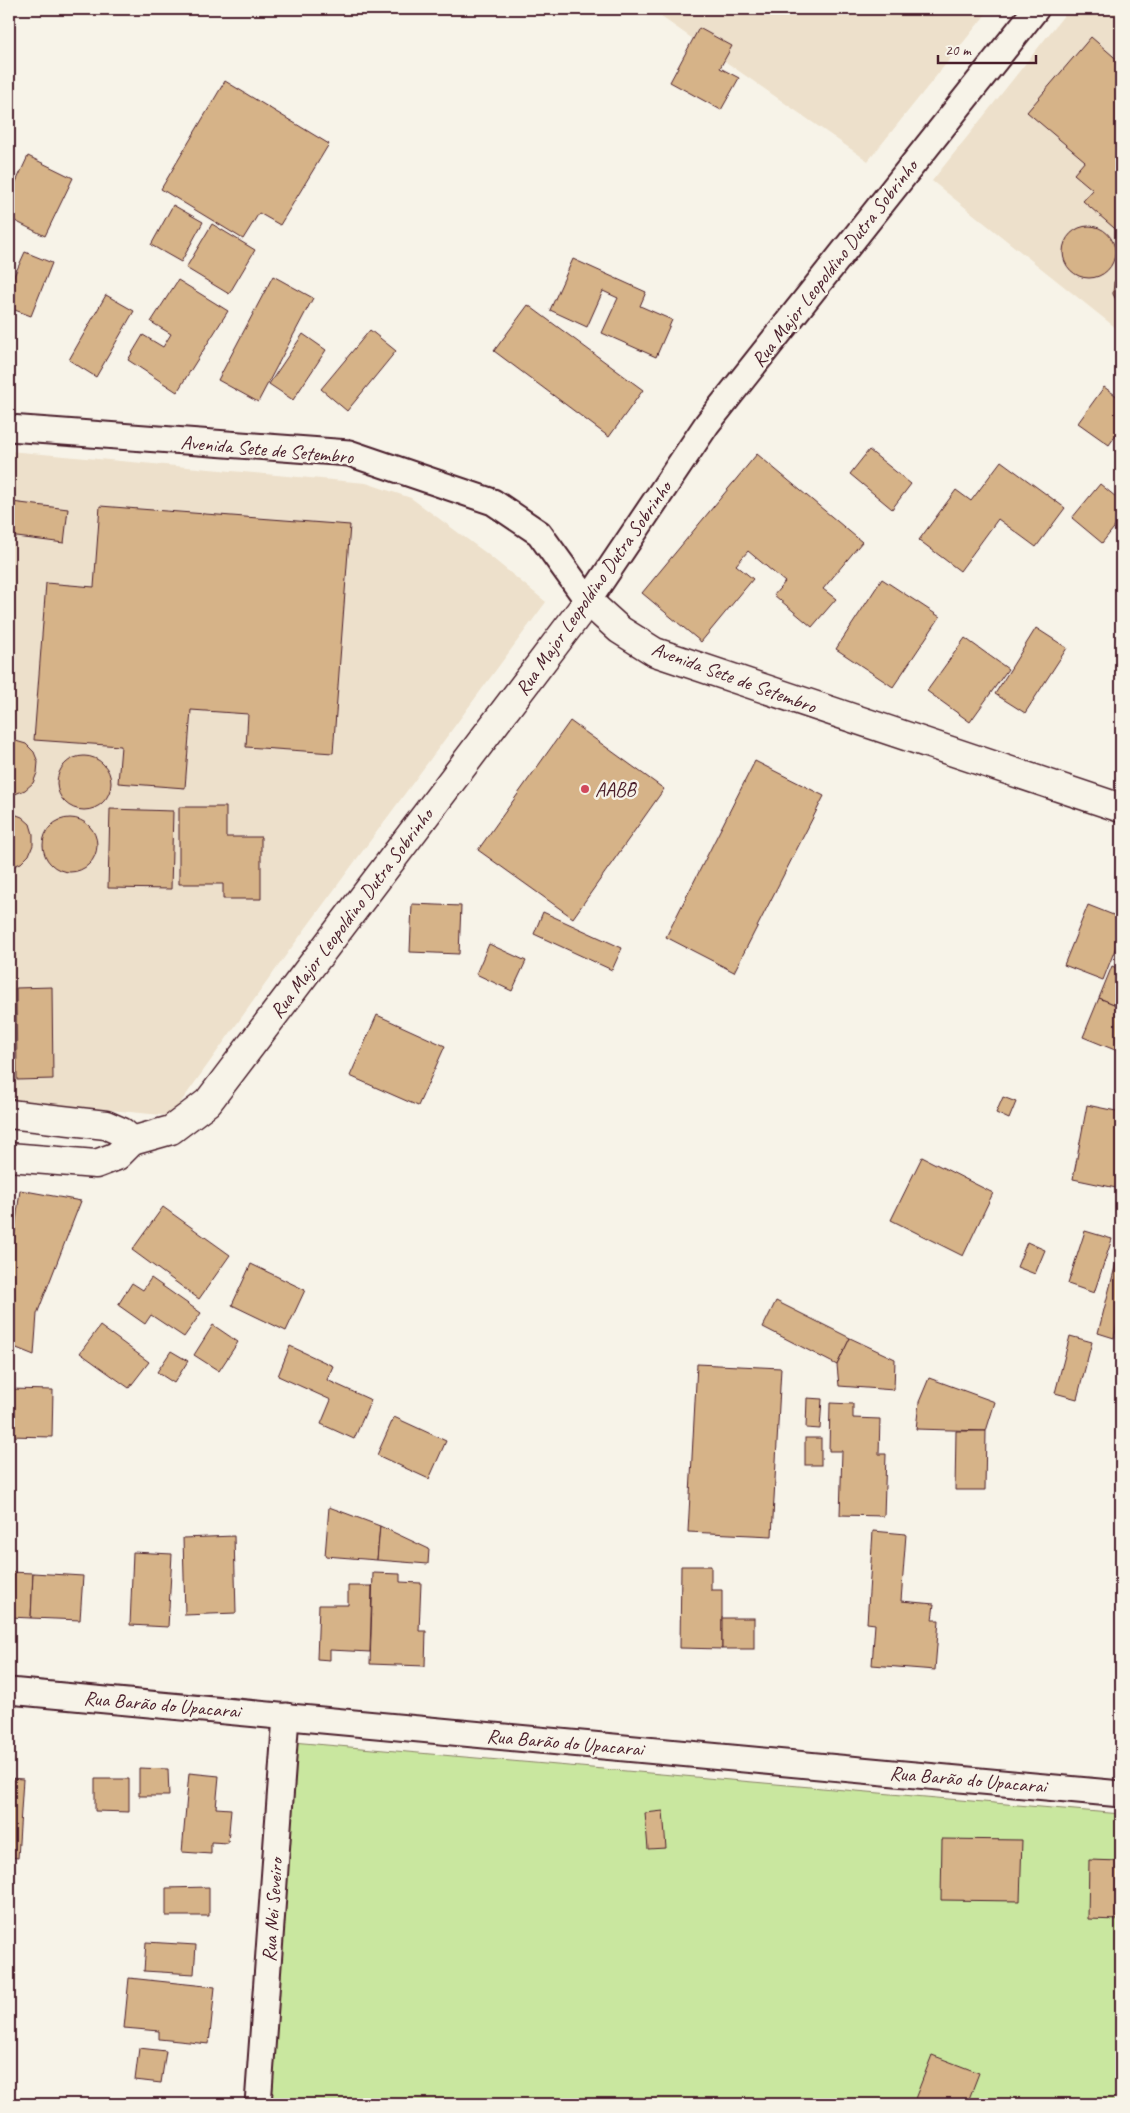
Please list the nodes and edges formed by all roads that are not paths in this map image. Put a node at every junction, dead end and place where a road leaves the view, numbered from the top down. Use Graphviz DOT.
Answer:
graph roads {
  1 [pos="1036,9"];
  2 [pos="9,428"];
  3 [pos="588,601"];
  4 [pos="1121,808"];
  5 [pos="9,1114"];
  6 [pos="132,1141"];
  7 [pos="9,1157"];
  8 [pos="9,1691"];
  9 [pos="286,1716"];
  10 [pos="1121,1794"];
  11 [pos="258,2104"];
  1 -- 3 [label="street, Rua Major Leopoldino Dutra Sobrinho"];
  2 -- 3 [label="street, Avenida Sete de Setembro"];
  3 -- 4 [label="street, Avenida Sete de Setembro"];
  3 -- 6 [label="street, Rua Major Leopoldino Dutra Sobrinho"];
  5 -- 6 [label="street"];
  6 -- 7 [label="street"];
  8 -- 9 [label="street, Rua Barão do Upacarai"];
  9 -- 10 [label="street, Rua Barão do Upacarai"];
  9 -- 11 [label="street, Rua Nei Seveiro"];
}
